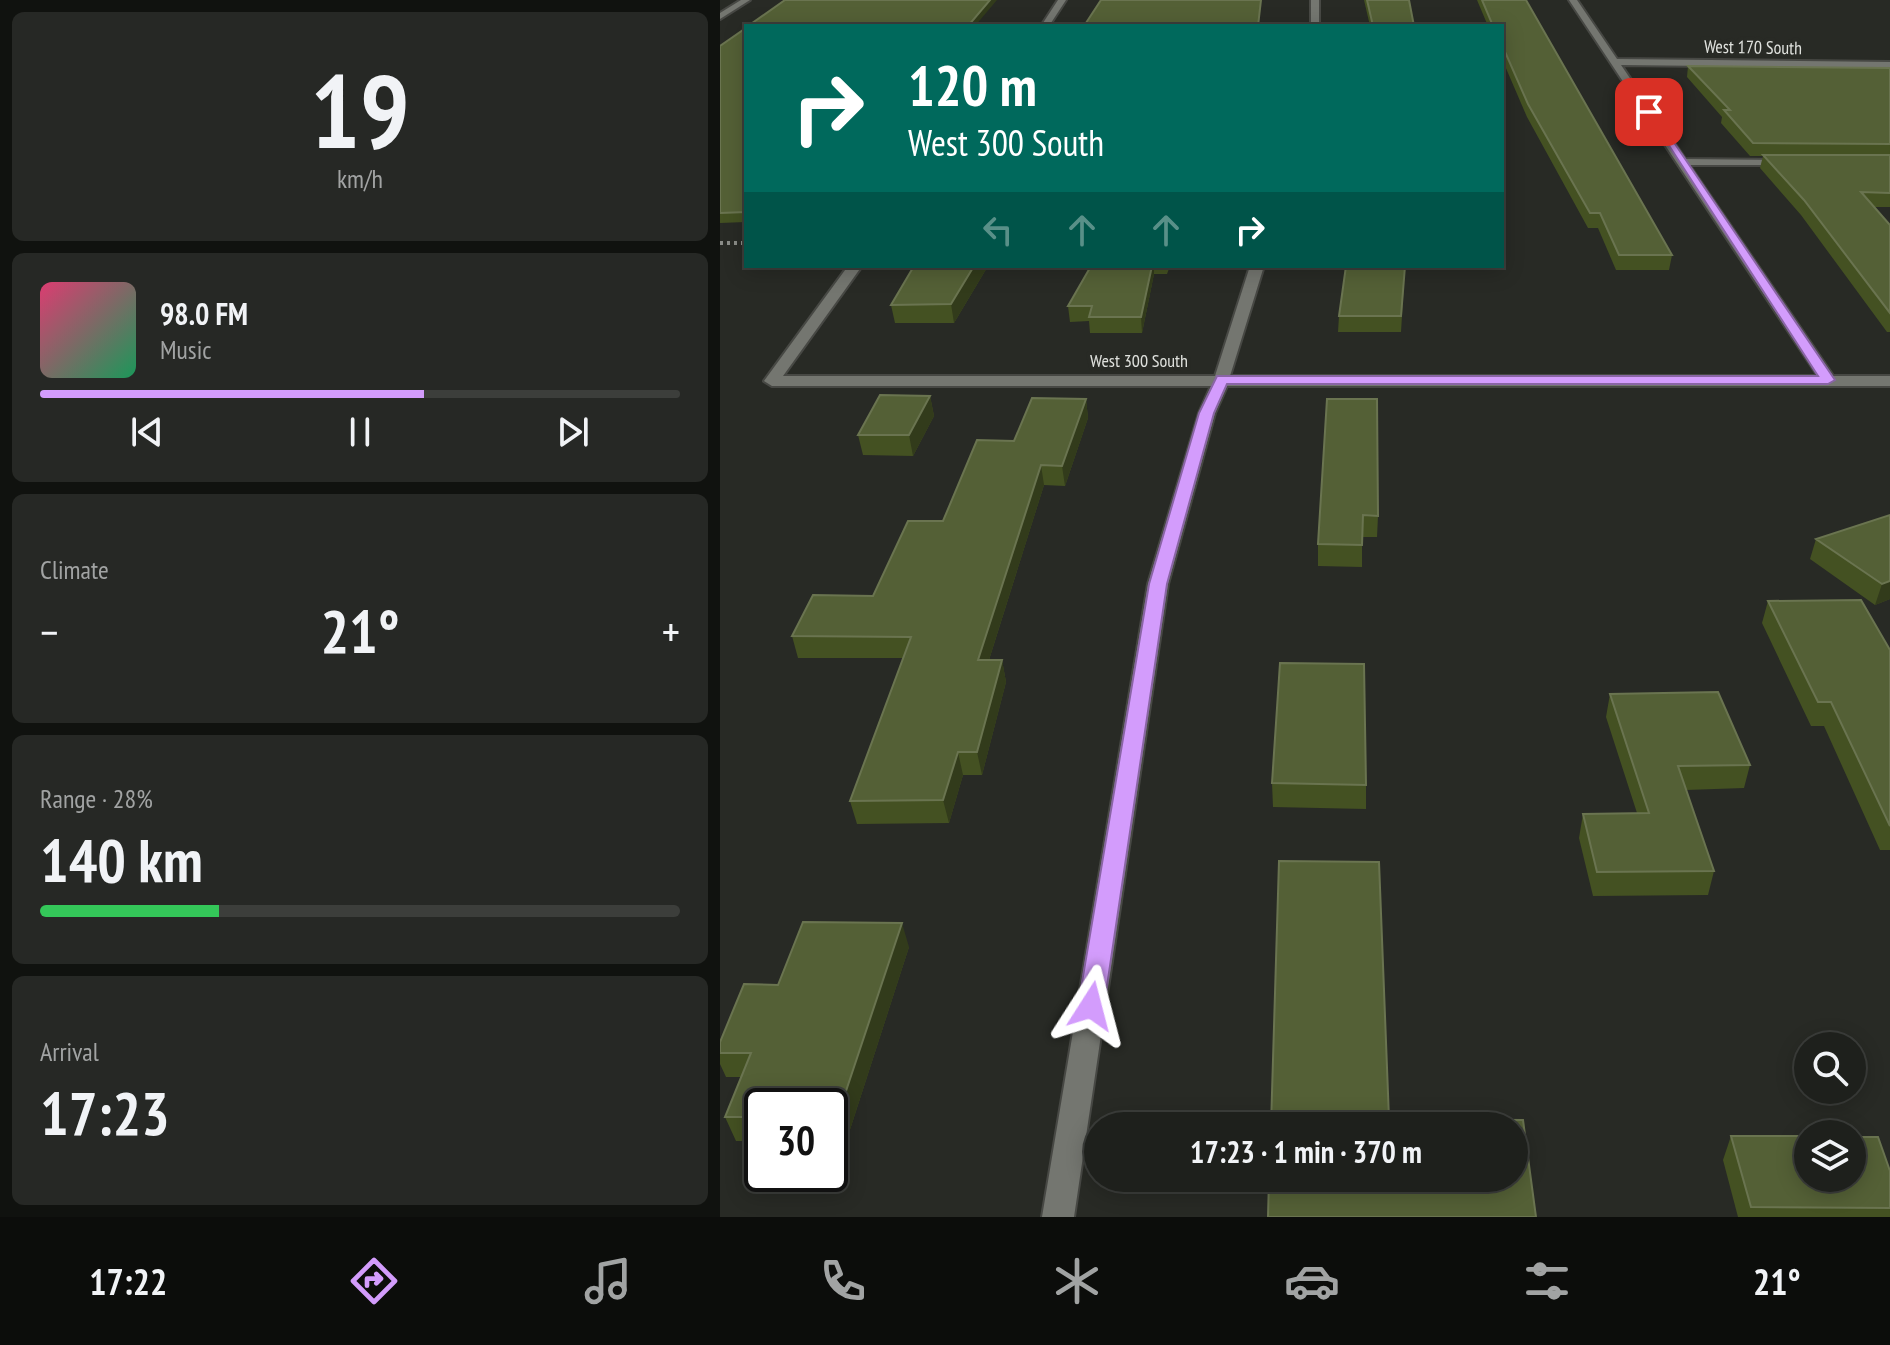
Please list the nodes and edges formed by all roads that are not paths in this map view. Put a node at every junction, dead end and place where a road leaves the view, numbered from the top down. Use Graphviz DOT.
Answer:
graph roads {
  1 [pos="746,0"];
  2 [pos="1062,0"];
  3 [pos="1315,0"];
  4 [pos="1573,0"];
  5 [pos="720,17"];
  6 [pos="1046,24"];
  7 [pos="1315,24"];
  8 [pos="1616,62"];
  9 [pos="1890,65"];
  10 [pos="1682,162"];
  11 [pos="1806,162"];
  12 [pos="854,268"];
  13 [pos="1256,268"];
  14 [pos="1222,379"];
  15 [pos="1828,380"];
  16 [pos="1890,381"];
  17 [pos="1058,1217"];
  1 -- 5 [label="street"];
  2 -- 6 [label="street"];
  3 -- 7 [label="street"];
  4 -- 8 [label="street"];
  8 -- 9 [label="street, West 170 South"];
  8 -- 10 [label="street"];
  10 -- 11 [label="street"];
  10 -- 15 [label="street"];
  12 -- 14 [label="street, West 300 South"];
  13 -- 14 [label="street"];
  14 -- 15 [label="street, West 300 South"];
  14 -- 17 [label="street"];
  15 -- 16 [label="street, West 300 South"];
}
